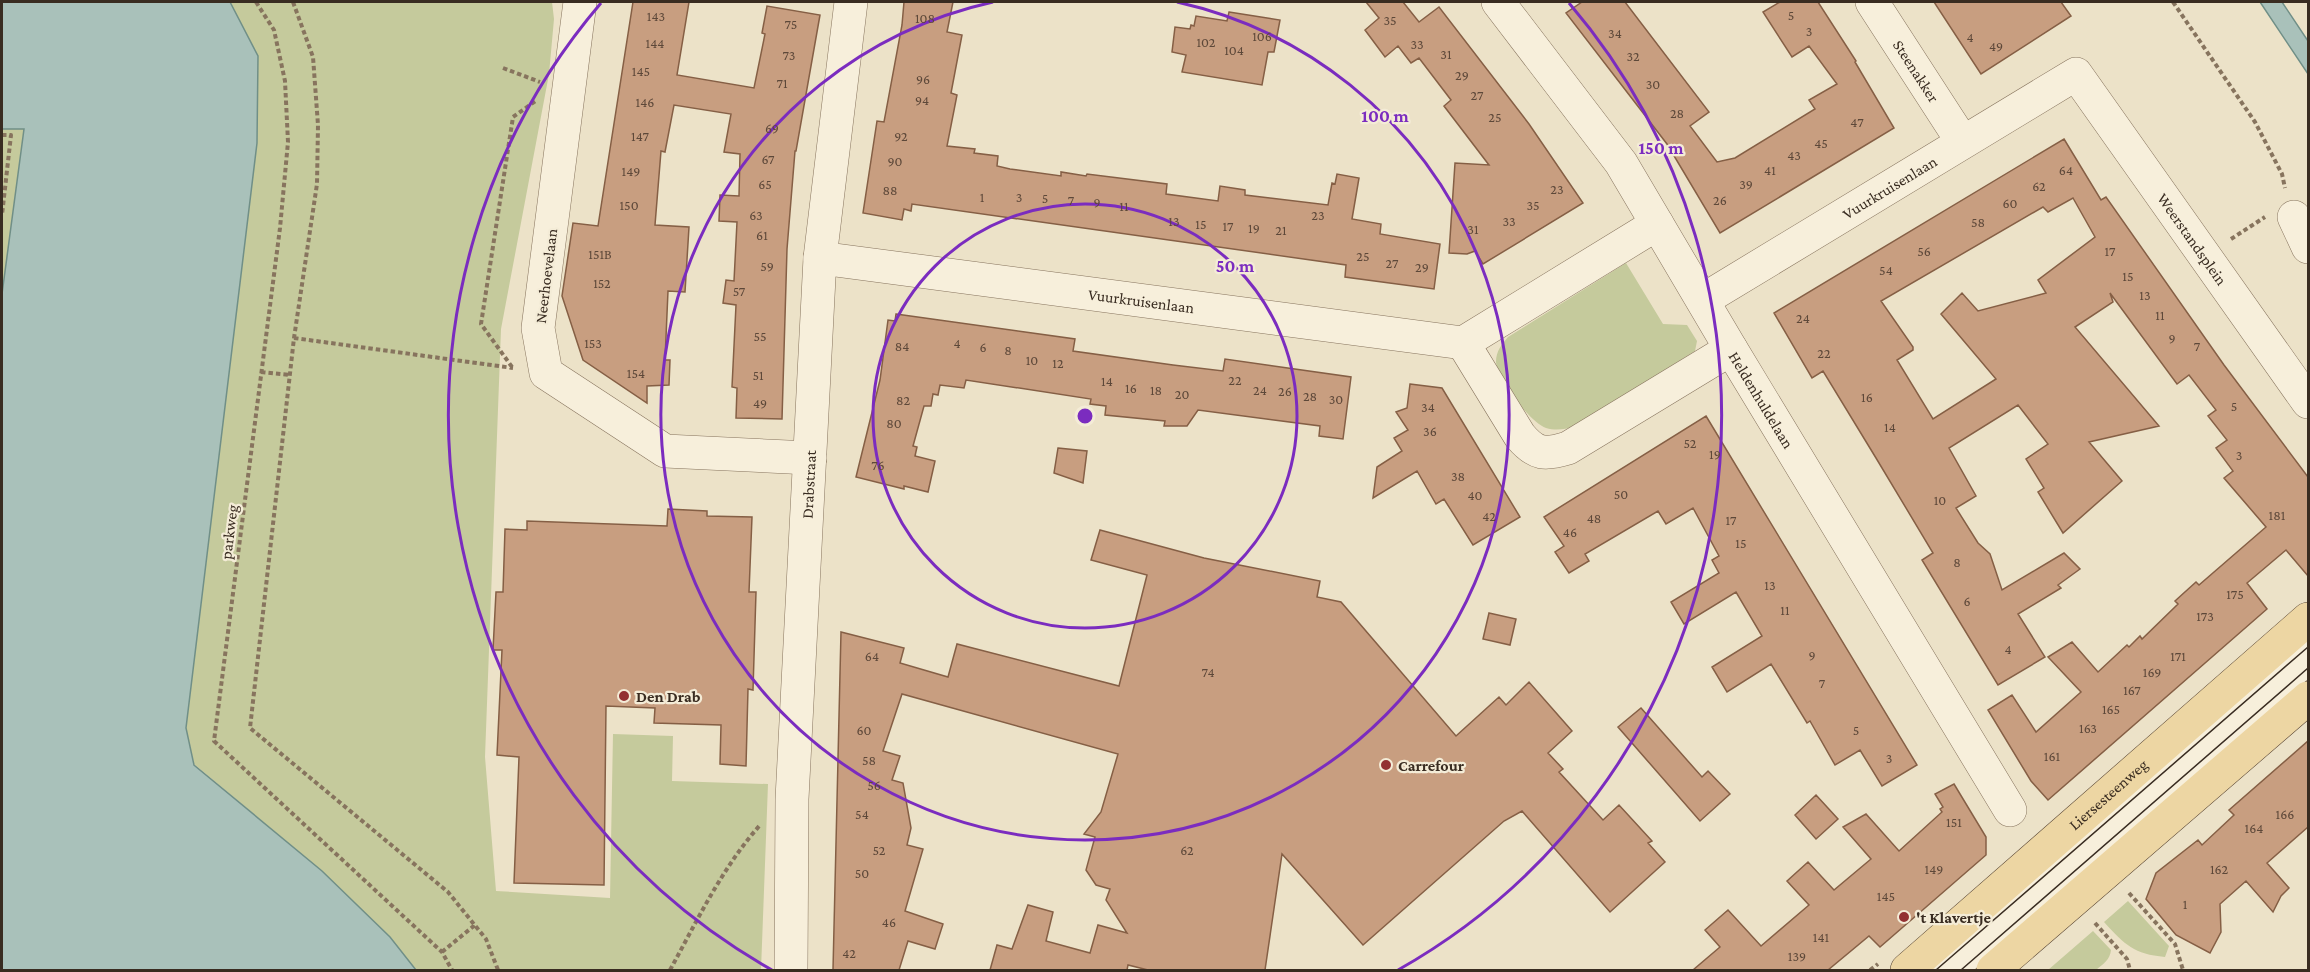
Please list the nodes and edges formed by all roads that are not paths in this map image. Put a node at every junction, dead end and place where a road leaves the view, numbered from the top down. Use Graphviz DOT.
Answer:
graph roads {
  1 [pos="580,2"];
  2 [pos="851,2"];
  3 [pos="1498,2"];
  4 [pos="1872,2"];
  5 [pos="2076,74"];
  6 [pos="1962,141"];
  7 [pos="2291,209"];
  8 [pos="1657,224"];
  9 [pos="2308,247"];
  10 [pos="820,258"];
  11 [pos="1703,300"];
  12 [pos="1462,343"];
  13 [pos="1731,350"];
  14 [pos="2308,402"];
  15 [pos="810,458"];
  16 [pos="2308,619"];
  17 [pos="2308,657"];
  18 [pos="2308,698"];
  19 [pos="2010,810"];
  20 [pos="2009,965"];
  21 [pos="791,970"];
  22 [pos="1907,970"];
  23 [pos="1949,970"];
  1 -- 15 [label="street, Neerhoevelaan"];
  2 -- 10 [label="street, Drabstraat"];
  3 -- 8 [label="street, Heldenhuldelaan"];
  4 -- 6 [label="street, Steenakker"];
  5 -- 6 [label="street, Vuurkruisenlaan"];
  5 -- 14 [label="street, Weerstandsplein"];
  6 -- 11 [label="street, Vuurkruisenlaan"];
  7 -- 9 [label="street"];
  8 -- 11 [label="street, Heldenhuldelaan"];
  8 -- 12 [label="street"];
  10 -- 12 [label="street, Vuurkruisenlaan"];
  10 -- 15 [label="street, Drabstraat"];
  11 -- 13 [label="street, Heldenhuldelaan"];
  12 -- 13 [label="street"];
  13 -- 19 [label="street, Heldenhuldelaan"];
  15 -- 21 [label="street, Drabstraat"];
  16 -- 22 [label="main road, Liersesteenweg"];
  17 -- 23 [label="street"];
  18 -- 20 [label="main road"];
}
